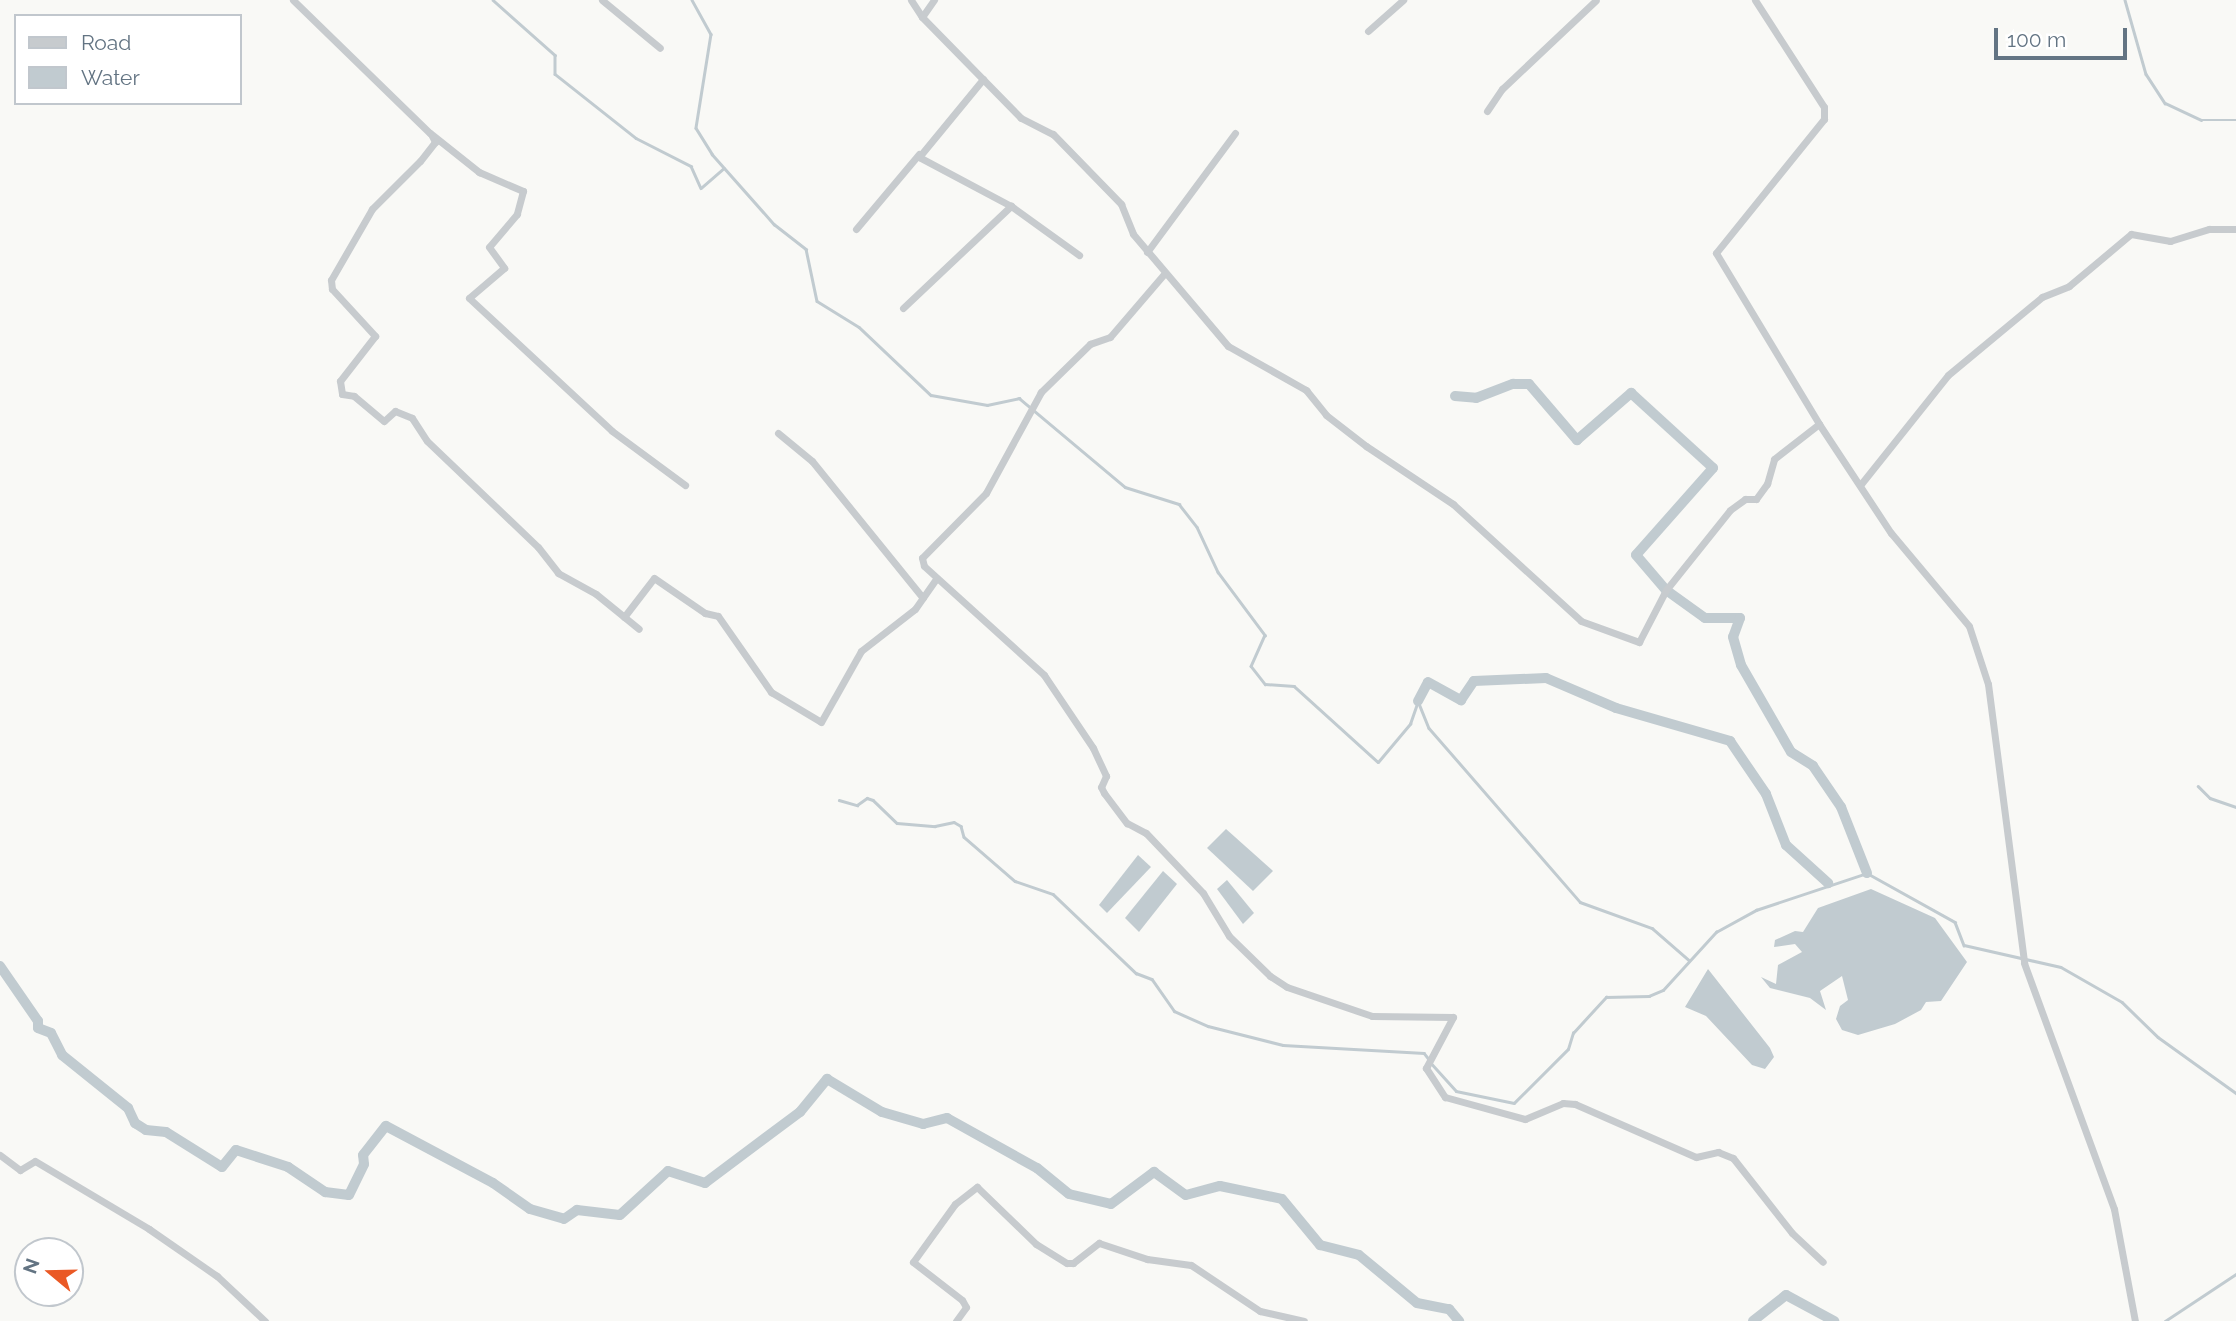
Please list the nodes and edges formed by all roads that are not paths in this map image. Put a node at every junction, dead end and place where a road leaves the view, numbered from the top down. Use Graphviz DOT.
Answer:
graph roads {
  1 [pos="293,0"];
  2 [pos="602,0"];
  3 [pos="911,0"];
  4 [pos="934,0"];
  5 [pos="1403,0"];
  6 [pos="1596,0"];
  7 [pos="1755,0"];
  8 [pos="922,17"];
  9 [pos="1368,30"];
  10 [pos="660,48"];
  11 [pos="983,79"];
  12 [pos="1487,111"];
  13 [pos="430,132"];
  14 [pos="1235,133"];
  15 [pos="919,154"];
  16 [pos="1011,206"];
  17 [pos="856,229"];
  18 [pos="2236,229"];
  19 [pos="1147,252"];
  20 [pos="1079,255"];
  21 [pos="1164,275"];
  22 [pos="903,308"];
  23 [pos="1819,424"];
  24 [pos="778,433"];
  25 [pos="1861,484"];
  26 [pos="685,485"];
  27 [pos="935,580"];
  28 [pos="923,598"];
  29 [pos="624,617"];
  30 [pos="639,629"];
  31 [pos="0,1155"];
  32 [pos="1823,1262"];
  33 [pos="265,1321"];
  34 [pos="956,1321"];
  35 [pos="1304,1321"];
  36 [pos="2135,1321"];
  1 -- 13 [label="street"];
  2 -- 10 [label="street"];
  3 -- 8 [label="street"];
  4 -- 8 [label="street"];
  5 -- 9 [label="street"];
  6 -- 12 [label="street"];
  7 -- 23 [label="street"];
  8 -- 11 [label="street"];
  11 -- 15 [label="street"];
  11 -- 19 [label="street"];
  13 -- 26 [label="street"];
  13 -- 29 [label="street"];
  14 -- 19 [label="street"];
  15 -- 16 [label="street"];
  15 -- 17 [label="street"];
  16 -- 20 [label="street"];
  16 -- 22 [label="street"];
  18 -- 25 [label="street"];
  19 -- 21 [label="street"];
  21 -- 23 [label="street"];
  21 -- 27 [label="street"];
  23 -- 25 [label="street"];
  24 -- 28 [label="street"];
  25 -- 36 [label="street"];
  27 -- 28 [label="street"];
  27 -- 32 [label="street"];
  28 -- 29 [label="street"];
  29 -- 30 [label="street"];
  31 -- 33 [label="street"];
  34 -- 35 [label="street"];
}
